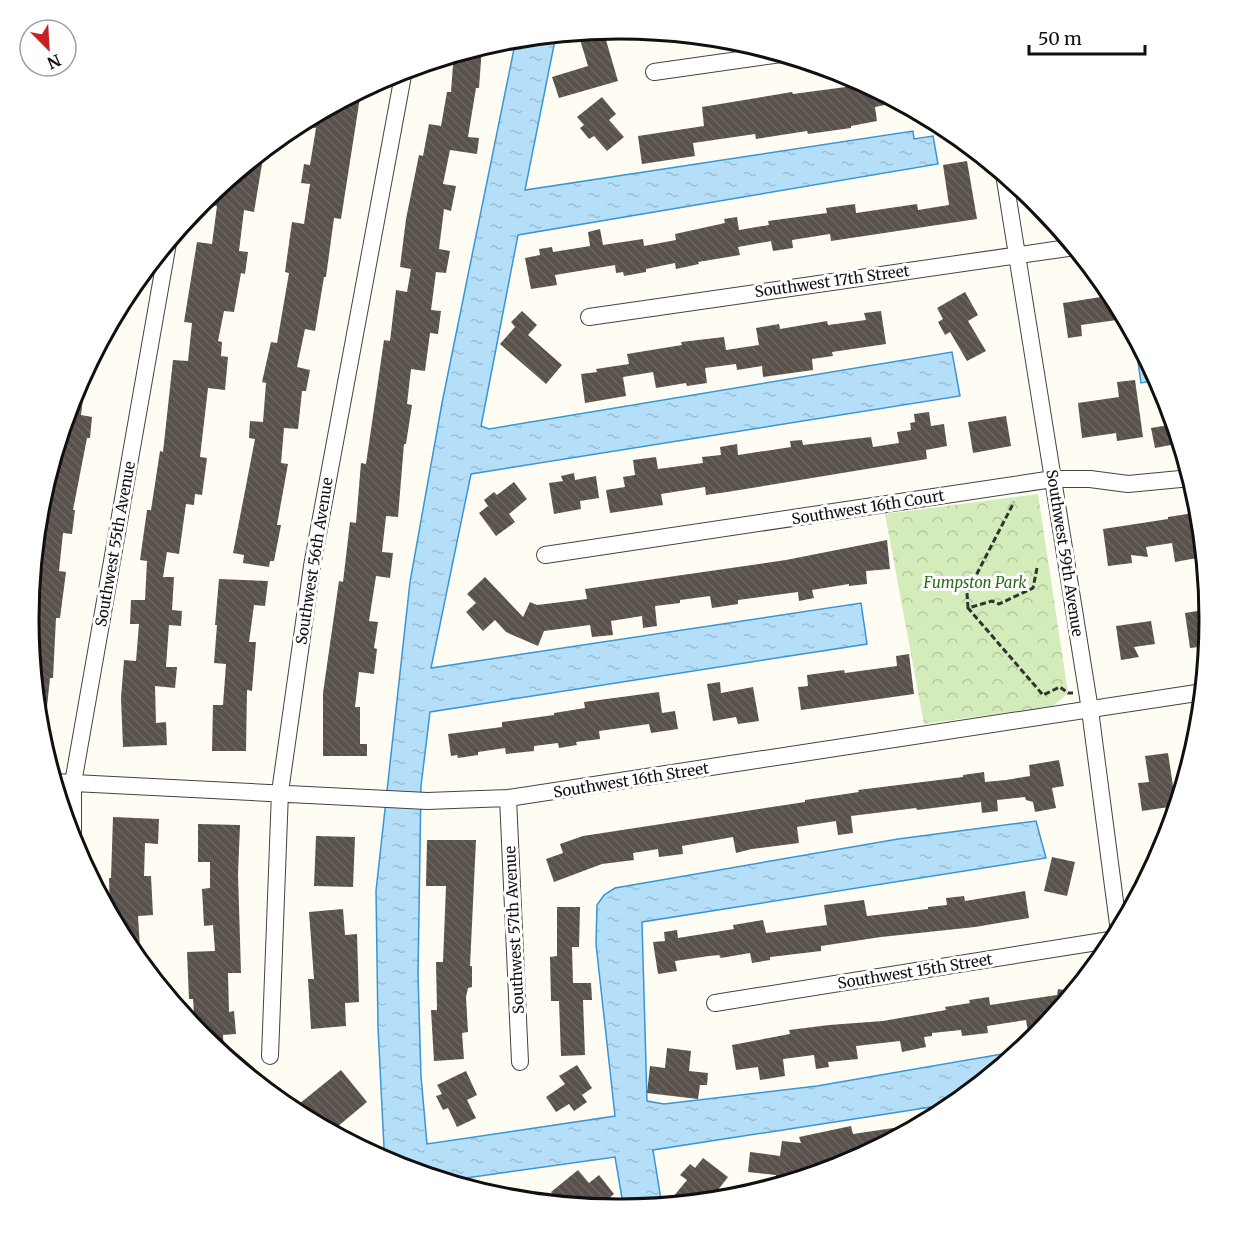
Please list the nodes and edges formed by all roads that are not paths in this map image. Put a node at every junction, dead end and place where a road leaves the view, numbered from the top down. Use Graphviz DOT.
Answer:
graph roads {
  1 [pos="761,57"];
  2 [pos="654,72"];
  3 [pos="402,81"];
  4 [pos="1006,187"];
  5 [pos="1065,248"];
  6 [pos="1016,254"];
  7 [pos="165,258"];
  8 [pos="589,317"];
  9 [pos="1053,479"];
  10 [pos="1182,479"];
  11 [pos="545,555"];
  12 [pos="1195,693"];
  13 [pos="1090,710"];
  14 [pos="63,782"];
  15 [pos="73,783"];
  16 [pos="280,792"];
  17 [pos="508,798"];
  18 [pos="73,814"];
  19 [pos="1117,918"];
  20 [pos="1103,941"];
  21 [pos="715,1003"];
  22 [pos="270,1056"];
  23 [pos="520,1062"];
  1 -- 2 [label="street"];
  3 -- 16 [label="street, Southwest 56th Avenue"];
  4 -- 6 [label="street, Southwest 59th Avenue"];
  5 -- 6 [label="street, Southwest 17th Street"];
  6 -- 8 [label="street, Southwest 17th Street"];
  6 -- 9 [label="street, Southwest 59th Avenue"];
  7 -- 15 [label="street, Southwest 55th Avenue"];
  9 -- 10 [label="street, Southwest 16th Court"];
  9 -- 11 [label="street, Southwest 16th Court"];
  9 -- 13 [label="street, Southwest 59th Avenue"];
  12 -- 13 [label="street, Southwest 16th Street"];
  13 -- 17 [label="street, Southwest 16th Street"];
  13 -- 19 [label="street, Southwest 59th Avenue"];
  14 -- 15 [label="street, Southwest 16th Street"];
  15 -- 16 [label="street, Southwest 16th Street"];
  15 -- 18 [label="street, Southwest 55th Avenue"];
  16 -- 17 [label="street, Southwest 16th Street"];
  16 -- 22 [label="street, Southwest 56th Avenue"];
  17 -- 23 [label="street, Southwest 57th Avenue"];
  20 -- 21 [label="street, Southwest 15th Street"];
}
